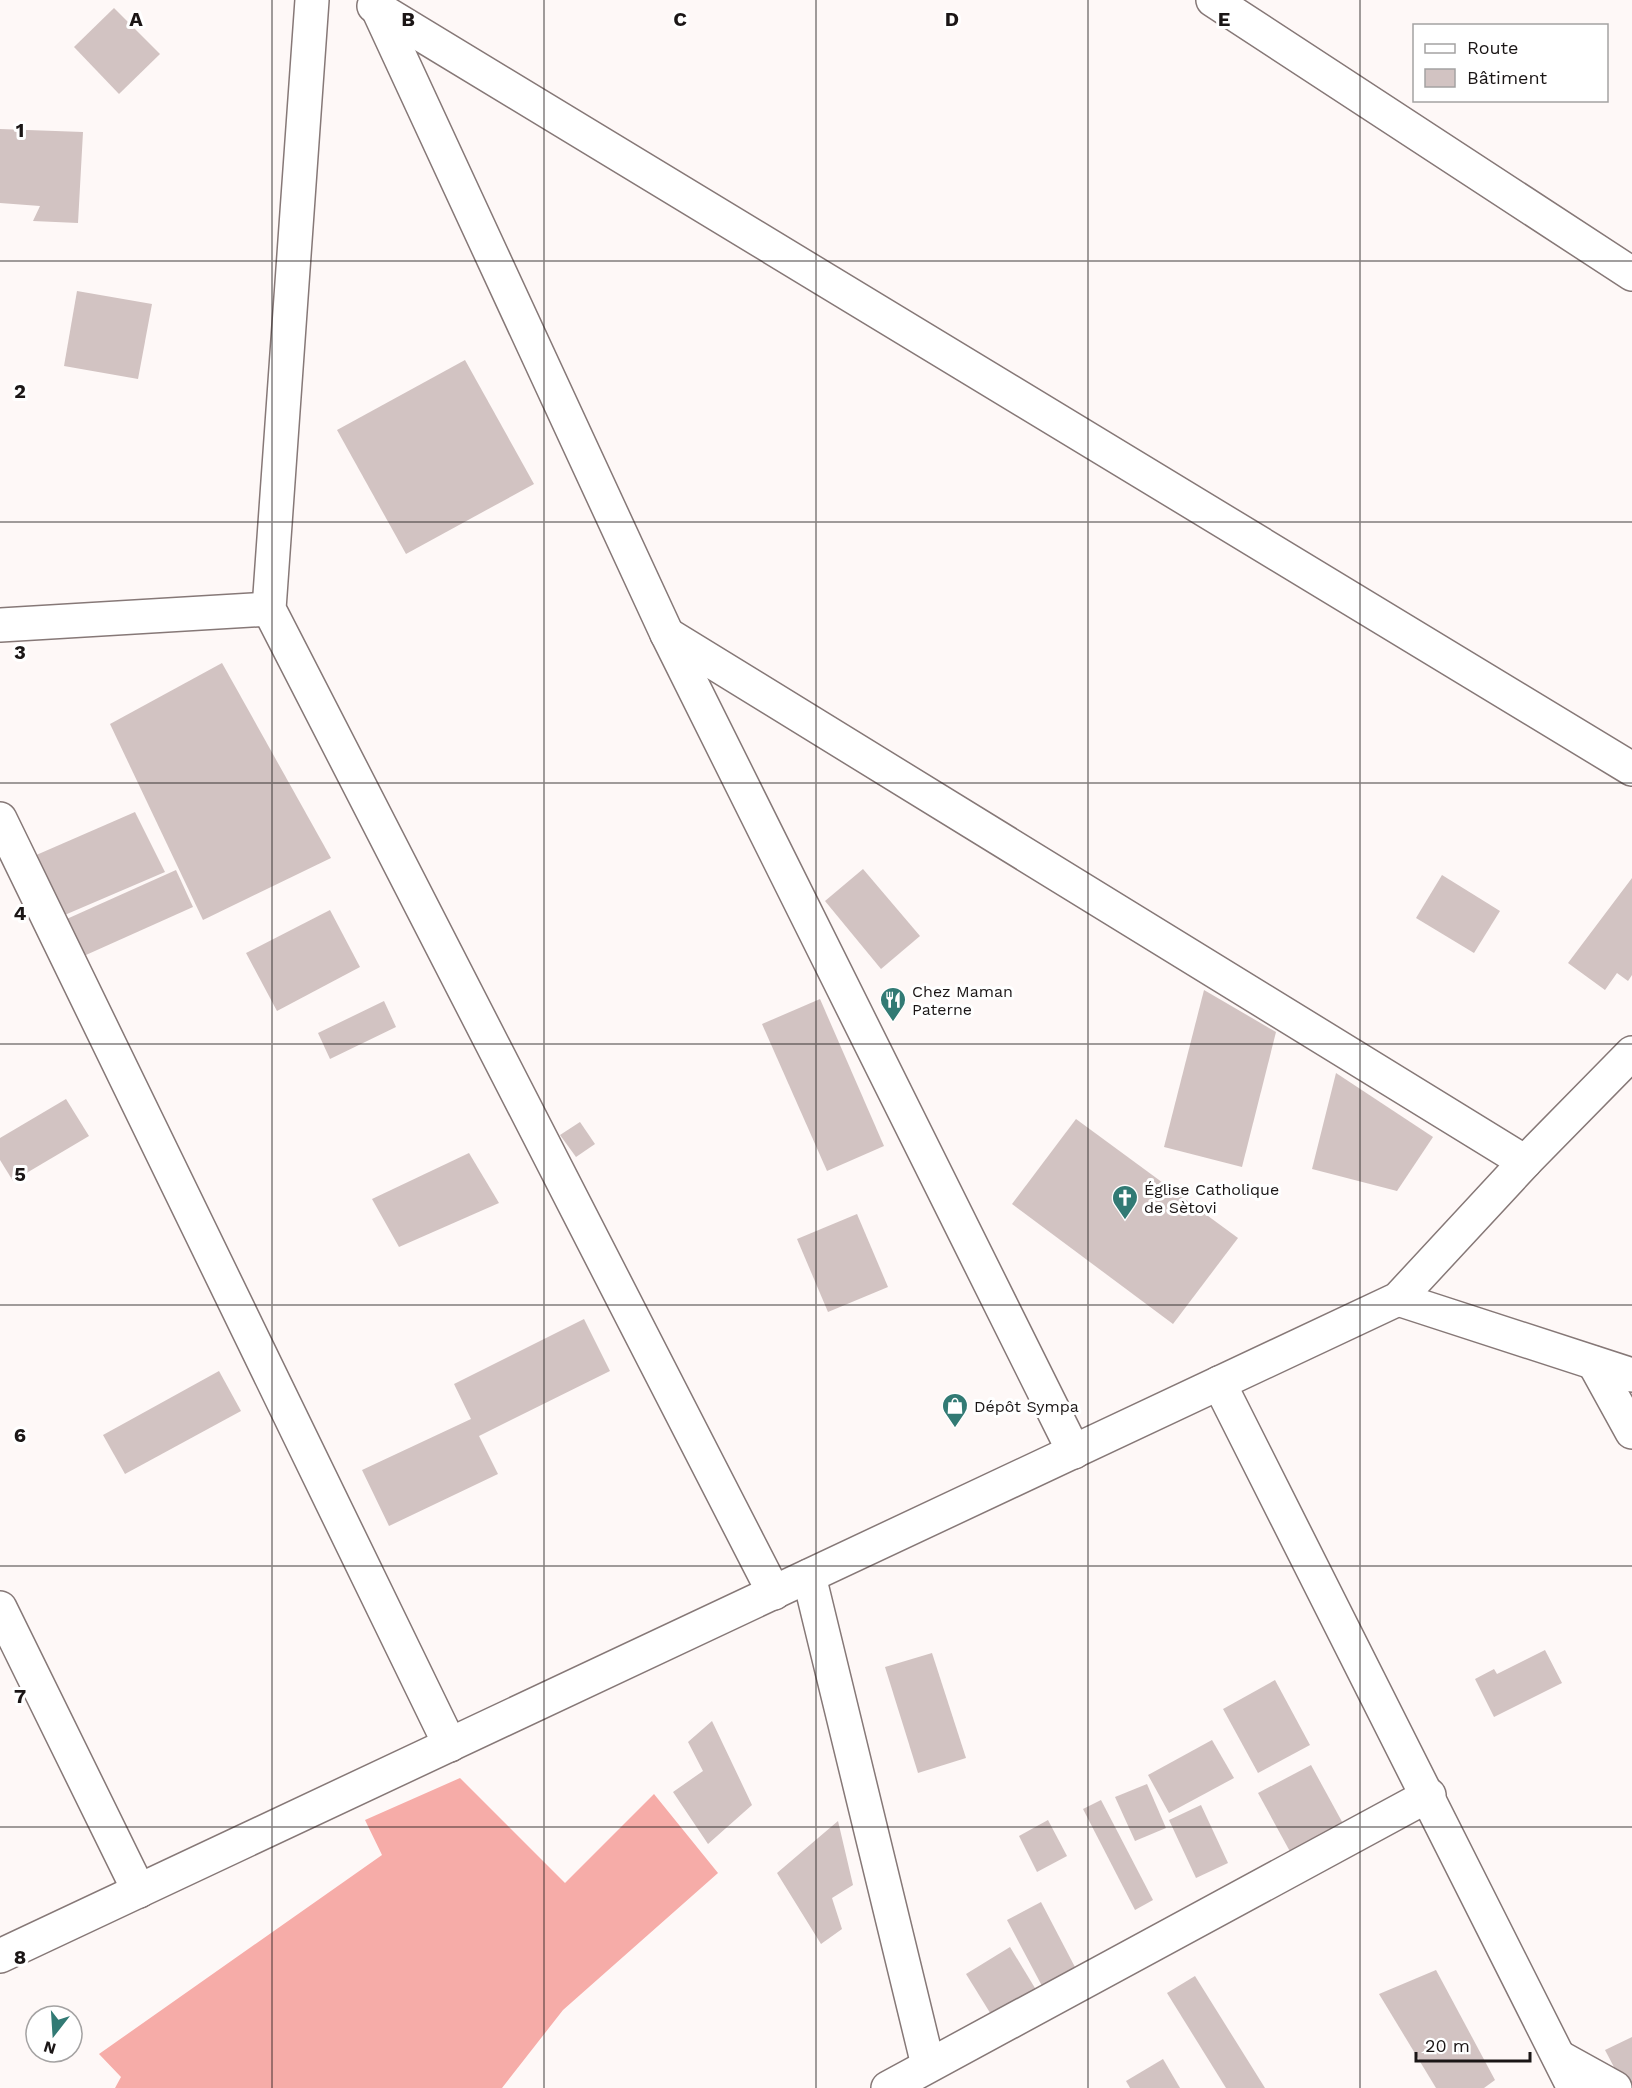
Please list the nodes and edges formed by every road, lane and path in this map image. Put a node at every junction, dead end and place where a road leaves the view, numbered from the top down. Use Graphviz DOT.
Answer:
graph roads {
  1 [pos="312,0"];
  2 [pos="1213,0"];
  3 [pos="371,4"];
  4 [pos="1632,274"];
  5 [pos="269,609"];
  6 [pos="0,625"];
  7 [pos="667,634"];
  8 [pos="1632,769"];
  9 [pos="0,819"];
  10 [pos="1632,1053"];
  11 [pos="1525,1162"];
  12 [pos="1398,1299"];
  13 [pos="1594,1363"];
  14 [pos="1632,1375"];
  15 [pos="1220,1383"];
  16 [pos="1632,1432"];
  17 [pos="1074,1452"];
  18 [pos="809,1576"];
  19 [pos="774,1593"];
  20 [pos="0,1608"];
  21 [pos="450,1744"];
  22 [pos="1429,1795"];
  23 [pos="139,1891"];
  24 [pos="0,1956"];
  25 [pos="1559,2057"];
  26 [pos="928,2065"];
  27 [pos="890,2088"];
  28 [pos="1574,2088"];
  29 [pos="1615,2088"];
  1 -- 5 [label="street"];
  2 -- 4 [label="street"];
  3 -- 7 [label="street"];
  3 -- 8 [label="street"];
  5 -- 6 [label="street"];
  5 -- 19 [label="street"];
  7 -- 11 [label="street"];
  7 -- 17 [label="street"];
  9 -- 21 [label="street"];
  10 -- 11 [label="street"];
  11 -- 12 [label="street"];
  12 -- 13 [label="street"];
  12 -- 15 [label="street"];
  13 -- 14 [label="street"];
  13 -- 16 [label="street"];
  15 -- 17 [label="street"];
  15 -- 22 [label="street"];
  17 -- 18 [label="street"];
  18 -- 19 [label="street"];
  18 -- 26 [label="street"];
  19 -- 21 [label="street"];
  20 -- 23 [label="street"];
  21 -- 23 [label="street"];
  22 -- 25 [label="street"];
  22 -- 26 [label="street"];
  23 -- 24 [label="street"];
  25 -- 28 [label="street"];
  25 -- 29 [label="street"];
  26 -- 27 [label="street"];
}
